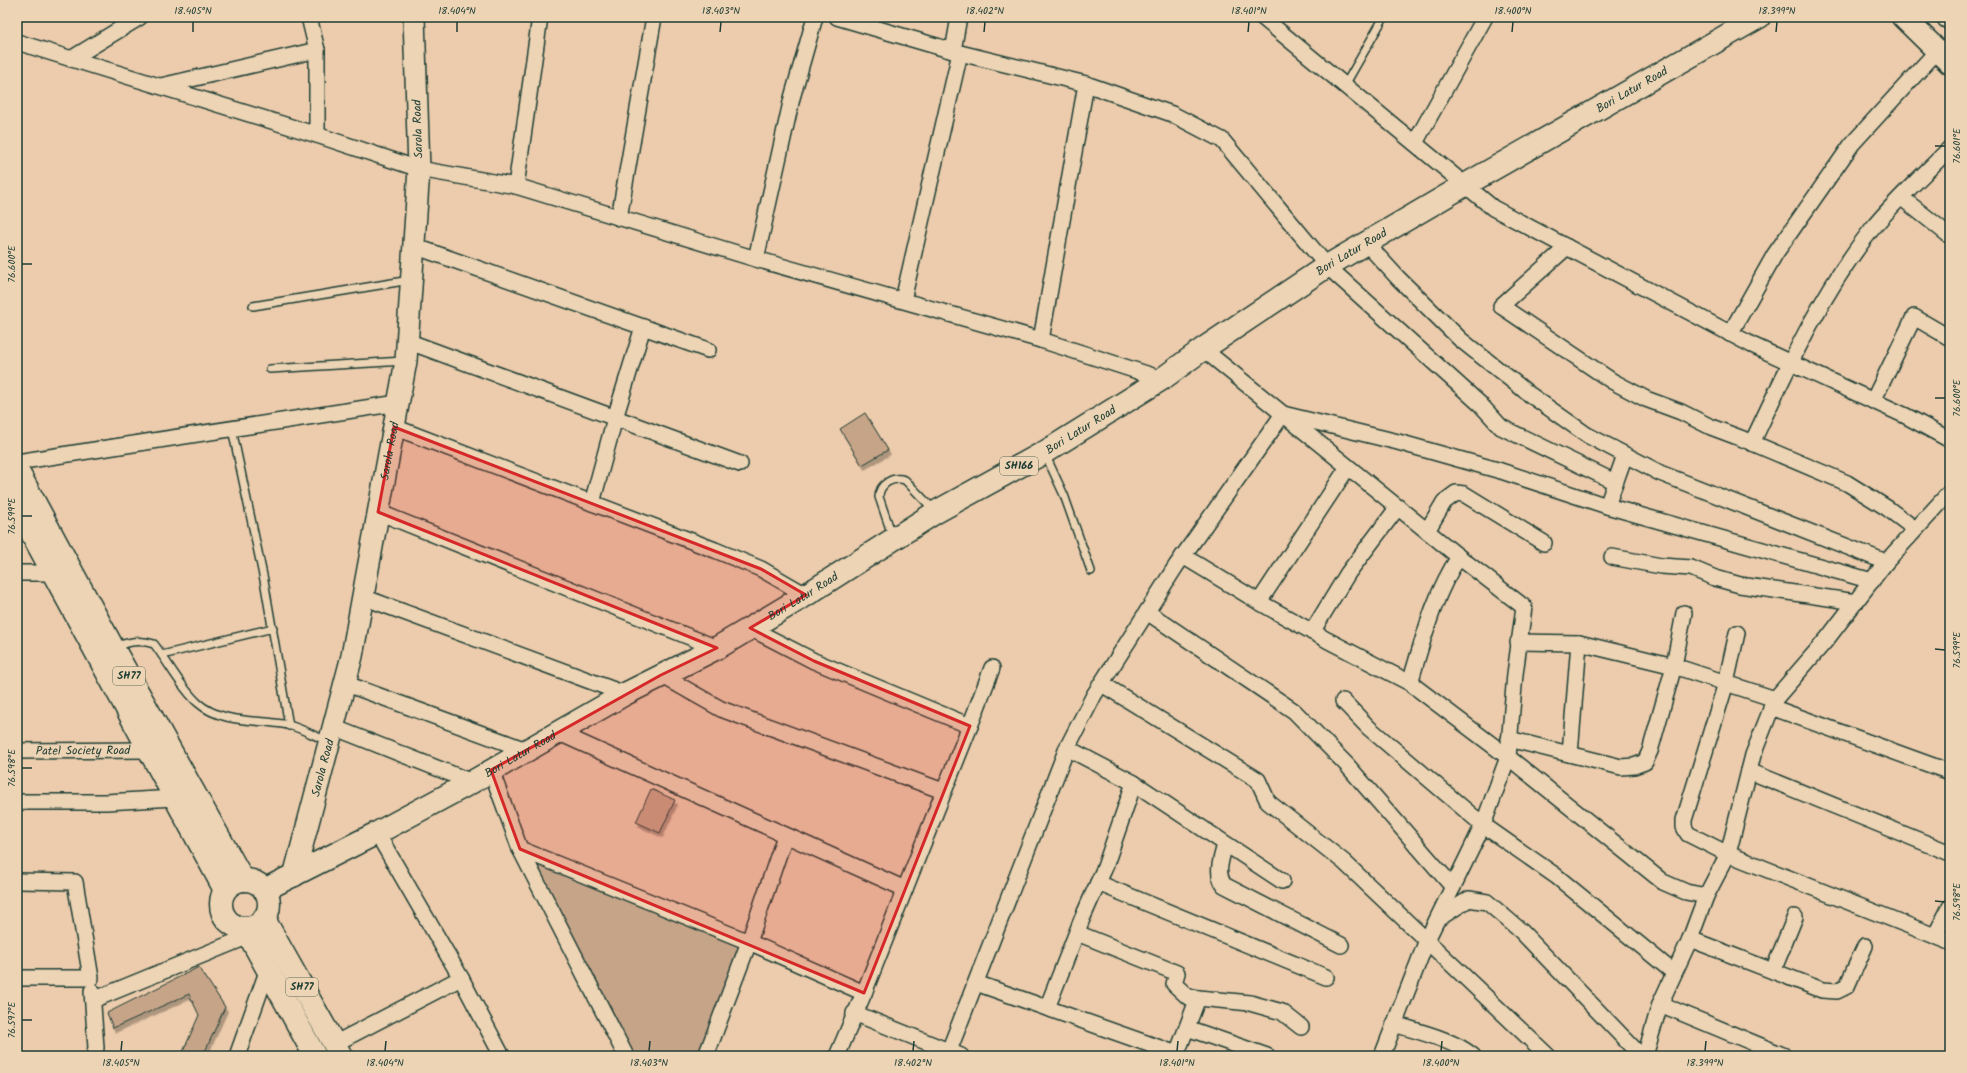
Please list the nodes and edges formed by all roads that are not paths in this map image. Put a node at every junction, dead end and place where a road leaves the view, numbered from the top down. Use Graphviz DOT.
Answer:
graph roads {
  1 [pos="140,17"];
  2 [pos="309,17"];
  3 [pos="414,17"];
  4 [pos="540,17"];
  5 [pos="654,17"];
  6 [pos="815,17"];
  7 [pos="837,17"];
  8 [pos="959,17"];
  9 [pos="1262,17"];
  10 [pos="1384,17"];
  11 [pos="1485,17"];
  12 [pos="1759,17"];
  13 [pos="1903,17"];
  14 [pos="17,42"];
  15 [pos="317,50"];
  16 [pos="957,52"];
  17 [pos="1943,57"];
  18 [pos="71,59"];
  19 [pos="1086,84"];
  20 [pos="160,86"];
  21 [pos="1345,86"];
  22 [pos="317,135"];
  23 [pos="1415,143"];
  24 [pos="1950,148"];
  25 [pos="419,169"];
  26 [pos="1465,184"];
  27 [pos="516,186"];
  28 [pos="1902,198"];
  29 [pos="619,218"];
  30 [pos="1950,236"];
  31 [pos="1366,243"];
  32 [pos="414,246"];
  33 [pos="1566,247"];
  34 [pos="756,259"];
  35 [pos="1328,266"];
  36 [pos="412,279"];
  37 [pos="903,300"];
  38 [pos="253,306"];
  39 [pos="643,327"];
  40 [pos="1730,334"];
  41 [pos="1950,338"];
  42 [pos="1041,340"];
  43 [pos="408,341"];
  44 [pos="1203,349"];
  45 [pos="708,350"];
  46 [pos="406,361"];
  47 [pos="1790,363"];
  48 [pos="270,369"];
  49 [pos="1162,379"];
  50 [pos="1873,401"];
  51 [pos="398,403"];
  52 [pos="1283,414"];
  53 [pos="615,418"];
  54 [pos="394,427"];
  55 [pos="232,429"];
  56 [pos="1950,440"];
  57 [pos="1752,443"];
  58 [pos="1045,452"];
  59 [pos="1625,455"];
  60 [pos="17,462"];
  61 [pos="740,464"];
  62 [pos="1348,467"];
  63 [pos="17,470"];
  64 [pos="1615,482"];
  65 [pos="1950,492"];
  66 [pos="592,503"];
  67 [pos="17,506"];
  68 [pos="1607,506"];
  69 [pos="1398,507"];
  70 [pos="378,512"];
  71 [pos="936,512"];
  72 [pos="1915,529"];
  73 [pos="1427,531"];
  74 [pos="894,540"];
  75 [pos="1544,542"];
  76 [pos="1183,556"];
  77 [pos="1459,557"];
  78 [pos="1612,557"];
  79 [pos="1886,562"];
  80 [pos="1090,571"];
  81 [pos="17,573"];
  82 [pos="53,573"];
  83 [pos="1872,581"];
  84 [pos="806,595"];
  85 [pos="363,598"];
  86 [pos="1258,602"];
  87 [pos="1856,602"];
  88 [pos="1147,612"];
  89 [pos="1684,613"];
  90 [pos="273,628"];
  91 [pos="750,628"];
  92 [pos="1312,632"];
  93 [pos="1737,633"];
  94 [pos="1518,642"];
  95 [pos="1580,643"];
  96 [pos="113,648"];
  97 [pos="717,648"];
  98 [pos="162,654"];
  99 [pos="1674,666"];
  100 [pos="992,668"];
  101 [pos="661,675"];
  102 [pos="1410,682"];
  103 [pos="344,683"];
  104 [pos="1726,683"];
  105 [pos="1102,684"];
  106 [pos="624,694"];
  107 [pos="1343,701"];
  108 [pos="1773,703"];
  109 [pos="289,726"];
  110 [pos="970,726"];
  111 [pos="557,732"];
  112 [pos="331,734"];
  113 [pos="1509,739"];
  114 [pos="1067,748"];
  115 [pos="148,750"];
  116 [pos="526,750"];
  117 [pos="17,751"];
  118 [pos="1570,754"];
  119 [pos="1508,757"];
  120 [pos="491,770"];
  121 [pos="1749,772"];
  122 [pos="1950,772"];
  123 [pos="472,782"];
  124 [pos="1134,783"];
  125 [pos="943,791"];
  126 [pos="174,798"];
  127 [pos="17,802"];
  128 [pos="1483,825"];
  129 [pos="377,833"];
  130 [pos="785,836"];
  131 [pos="1225,844"];
  132 [pos="520,849"];
  133 [pos="1949,851"];
  134 [pos="1728,854"];
  135 [pos="294,876"];
  136 [pos="17,881"];
  137 [pos="1282,881"];
  138 [pos="1098,883"];
  139 [pos="234,885"];
  140 [pos="1453,887"];
  141 [pos="905,889"];
  142 [pos="264,890"];
  143 [pos="1706,896"];
  144 [pos="1950,907"];
  145 [pos="1796,917"];
  146 [pos="1437,920"];
  147 [pos="253,928"];
  148 [pos="1076,933"];
  149 [pos="1935,936"];
  150 [pos="1690,939"];
  151 [pos="1427,940"];
  152 [pos="749,942"];
  153 [pos="1950,942"];
  154 [pos="1341,945"];
  155 [pos="1865,946"];
  156 [pos="268,969"];
  157 [pos="1773,971"];
  158 [pos="1673,972"];
  159 [pos="1326,977"];
  160 [pos="17,978"];
  161 [pos="91,978"];
  162 [pos="461,978"];
  163 [pos="976,983"];
  164 [pos="864,993"];
  165 [pos="1198,998"];
  166 [pos="93,1000"];
  167 [pos="1660,1004"];
  168 [pos="1047,1008"];
  169 [pos="854,1012"];
  170 [pos="1394,1024"];
  171 [pos="1301,1027"];
  172 [pos="1187,1028"];
  173 [pos="338,1050"];
  174 [pos="952,1054"];
  175 [pos="1176,1055"];
  176 [pos="94,1056"];
  177 [pos="237,1056"];
  178 [pos="315,1056"];
  179 [pos="502,1056"];
  180 [pos="626,1056"];
  181 [pos="706,1056"];
  182 [pos="837,1056"];
  183 [pos="1267,1056"];
  184 [pos="1382,1056"];
  185 [pos="1473,1056"];
  186 [pos="1548,1056"];
  187 [pos="1640,1056"];
  188 [pos="1645,1056"];
  189 [pos="1785,1056"];
  1 -- 18 [label="street"];
  2 -- 15 [label="street"];
  3 -- 25 [label="main road, Sarola Road"];
  4 -- 27 [label="street"];
  5 -- 29 [label="street"];
  6 -- 34 [label="street"];
  7 -- 16 [label="street"];
  8 -- 16 [label="street"];
  9 -- 21 [label="street"];
  10 -- 21 [label="lane"];
  11 -- 23 [label="street"];
  12 -- 26 [label="main road, Bori Latur Road / SH166"];
  13 -- 17 [label="main road"];
  14 -- 18 [label="street"];
  15 -- 20 [label="street"];
  15 -- 22 [label="street"];
  16 -- 19 [label="street"];
  16 -- 37 [label="street"];
  17 -- 40 [label="street"];
  18 -- 20 [label="street"];
  19 -- 35 [label="street"];
  19 -- 42 [label="street"];
  20 -- 22 [label="street"];
  21 -- 23 [label="street"];
  22 -- 25 [label="street"];
  23 -- 26 [label="street"];
  24 -- 28 [label="street"];
  25 -- 27 [label="street"];
  25 -- 32 [label="main road, Sarola Road"];
  26 -- 31 [label="main road, Bori Latur Road / SH166"];
  26 -- 33 [label="street"];
  27 -- 29 [label="street"];
  28 -- 30 [label="street"];
  28 -- 47 [label="street"];
  29 -- 34 [label="street"];
  31 -- 35 [label="main road, Bori Latur Road / SH166"];
  31 -- 59 [label="street"];
  32 -- 36 [label="main road, Sarola Road"];
  32 -- 39 [label="street"];
  33 -- 40 [label="street"];
  33 -- 57 [label="street"];
  34 -- 37 [label="street"];
  35 -- 44 [label="main road, Bori Latur Road / SH166"];
  35 -- 64 [label="street"];
  36 -- 38 [label="lane"];
  36 -- 43 [label="main road, Sarola Road"];
  37 -- 42 [label="street"];
  39 -- 45 [label="street"];
  39 -- 53 [label="street"];
  40 -- 47 [label="street"];
  41 -- 50 [label="street"];
  42 -- 49 [label="street"];
  43 -- 46 [label="main road, Sarola Road"];
  43 -- 53 [label="street"];
  44 -- 49 [label="main road, Bori Latur Road / SH166"];
  44 -- 52 [label="street"];
  46 -- 48 [label="lane"];
  46 -- 51 [label="main road, Sarola Road"];
  47 -- 50 [label="street"];
  47 -- 57 [label="street"];
  49 -- 58 [label="main road, Bori Latur Road / SH166"];
  50 -- 56 [label="street"];
  51 -- 54 [label="main road, Sarola Road"];
  51 -- 55 [label="street"];
  52 -- 62 [label="street"];
  52 -- 68 [label="street"];
  52 -- 76 [label="street"];
  53 -- 61 [label="street"];
  53 -- 66 [label="street"];
  54 -- 66 [label="street"];
  54 -- 70 [label="main road, Sarola Road"];
  55 -- 60 [label="street"];
  55 -- 90 [label="lane"];
  57 -- 72 [label="street"];
  58 -- 71 [label="main road, Bori Latur Road / SH166"];
  58 -- 80 [label="lane"];
  59 -- 64 [label="street"];
  59 -- 79 [label="street"];
  62 -- 69 [label="street"];
  62 -- 86 [label="street"];
  63 -- 96 [label="main road, SH77"];
  64 -- 68 [label="street"];
  65 -- 72 [label="street"];
  66 -- 84 [label="street"];
  67 -- 82 [label="main road, SH77"];
  68 -- 83 [label="street"];
  69 -- 73 [label="street"];
  69 -- 92 [label="street"];
  70 -- 85 [label="main road, Sarola Road"];
  70 -- 97 [label="street"];
  71 -- 74 [label="main road, Bori Latur Road / SH166"];
  71 -- 74 [label="lane"];
  72 -- 79 [label="street"];
  73 -- 75 [label="street"];
  73 -- 77 [label="street"];
  74 -- 84 [label="main road, Bori Latur Road / SH166"];
  76 -- 86 [label="street"];
  76 -- 88 [label="street"];
  77 -- 94 [label="street"];
  77 -- 102 [label="street"];
  78 -- 87 [label="street"];
  79 -- 83 [label="street"];
  81 -- 82 [label="street"];
  82 -- 115 [label="main road, SH77"];
  83 -- 87 [label="street"];
  84 -- 91 [label="main road, Bori Latur Road / SH166"];
  85 -- 103 [label="main road, Sarola Road"];
  85 -- 106 [label="street"];
  86 -- 92 [label="street"];
  87 -- 108 [label="street"];
  88 -- 105 [label="street"];
  88 -- 140 [label="street"];
  89 -- 99 [label="street"];
  90 -- 98 [label="lane"];
  90 -- 109 [label="lane"];
  91 -- 97 [label="main road, Bori Latur Road / SH166"];
  91 -- 110 [label="street"];
  92 -- 102 [label="street"];
  93 -- 104 [label="street"];
  94 -- 95 [label="street"];
  94 -- 113 [label="street"];
  95 -- 99 [label="street"];
  95 -- 118 [label="street"];
  96 -- 98 [label="lane"];
  96 -- 139 [label="main road, SH77"];
  97 -- 101 [label="main road, Bori Latur Road / SH166"];
  98 -- 109 [label="lane"];
  99 -- 104 [label="street"];
  99 -- 118 [label="street"];
  100 -- 110 [label="street"];
  101 -- 106 [label="main road, Bori Latur Road / SH166"];
  101 -- 125 [label="street"];
  102 -- 119 [label="street"];
  103 -- 112 [label="main road, Sarola Road"];
  103 -- 116 [label="street"];
  104 -- 108 [label="street"];
  104 -- 134 [label="street"];
  105 -- 114 [label="street"];
  105 -- 151 [label="street"];
  106 -- 111 [label="main road, Bori Latur Road / SH166"];
  107 -- 128 [label="street"];
  108 -- 121 [label="street"];
  108 -- 122 [label="street"];
  109 -- 112 [label="lane"];
  110 -- 125 [label="street"];
  111 -- 116 [label="main road, Bori Latur Road / SH166"];
  111 -- 130 [label="street"];
  112 -- 123 [label="street"];
  112 -- 135 [label="main road, Sarola Road"];
  113 -- 118 [label="street"];
  113 -- 119 [label="street"];
  114 -- 124 [label="street"];
  114 -- 163 [label="street"];
  115 -- 117 [label="street, Patel Society Road"];
  115 -- 126 [label="main road, SH77"];
  116 -- 120 [label="main road, Bori Latur Road / SH166"];
  119 -- 128 [label="street"];
  119 -- 143 [label="street"];
  120 -- 123 [label="main road, Bori Latur Road / SH166"];
  120 -- 132 [label="street"];
  121 -- 133 [label="street"];
  121 -- 134 [label="street"];
  123 -- 129 [label="main road, Bori Latur Road / SH166"];
  124 -- 131 [label="street"];
  124 -- 138 [label="street"];
  125 -- 141 [label="street"];
  126 -- 127 [label="street"];
  126 -- 139 [label="main road, SH77"];
  128 -- 140 [label="street"];
  128 -- 158 [label="street"];
  129 -- 135 [label="main road, Bori Latur Road / SH166"];
  129 -- 162 [label="street"];
  130 -- 141 [label="street"];
  130 -- 152 [label="street"];
  131 -- 137 [label="street"];
  131 -- 154 [label="street"];
  132 -- 152 [label="street"];
  132 -- 180 [label="street"];
  134 -- 143 [label="street"];
  134 -- 149 [label="street"];
  135 -- 142 [label="main road, Bori Latur Road / SH166"];
  136 -- 161 [label="street"];
  138 -- 148 [label="street"];
  138 -- 159 [label="street"];
  139 -- 142 [label="main road"];
  139 -- 147 [label="main road"];
  140 -- 146 [label="street"];
  141 -- 164 [label="street"];
  142 -- 147 [label="main road"];
  143 -- 150 [label="street"];
  144 -- 149 [label="street"];
  145 -- 157 [label="street"];
  146 -- 151 [label="street"];
  146 -- 187 [label="street"];
  147 -- 156 [label="main road, SH77"];
  147 -- 166 [label="street"];
  147 -- 173 [label="main road, SH77"];
  148 -- 165 [label="street"];
  148 -- 168 [label="street"];
  149 -- 153 [label="street"];
  150 -- 157 [label="street"];
  150 -- 158 [label="street"];
  151 -- 170 [label="street"];
  151 -- 186 [label="street"];
  152 -- 164 [label="street"];
  152 -- 181 [label="street"];
  155 -- 157 [label="street"];
  156 -- 177 [label="street"];
  156 -- 178 [label="main road, SH77"];
  158 -- 167 [label="street"];
  160 -- 161 [label="street"];
  161 -- 166 [label="street"];
  162 -- 173 [label="street"];
  162 -- 179 [label="street"];
  163 -- 168 [label="street"];
  163 -- 174 [label="street"];
  164 -- 169 [label="street"];
  165 -- 171 [label="street"];
  165 -- 172 [label="street"];
  166 -- 176 [label="street"];
  167 -- 188 [label="street"];
  167 -- 189 [label="street"];
  168 -- 175 [label="street"];
  169 -- 174 [label="street"];
  169 -- 182 [label="street"];
  170 -- 184 [label="street"];
  170 -- 185 [label="street"];
  172 -- 175 [label="street"];
  172 -- 183 [label="street"];
}
